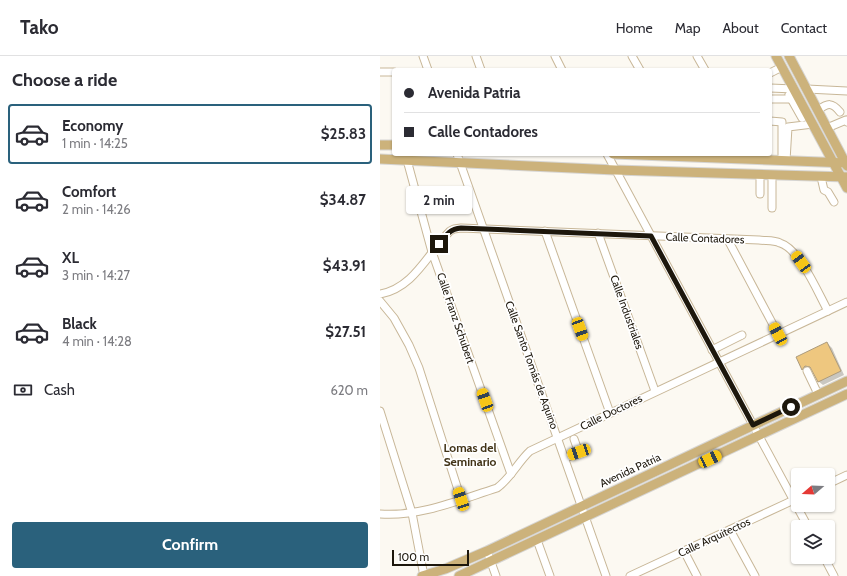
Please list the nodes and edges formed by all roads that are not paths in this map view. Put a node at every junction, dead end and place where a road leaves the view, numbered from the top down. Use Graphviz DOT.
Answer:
graph roads {
  1 [pos="423,56"];
  2 [pos="476,56"];
  3 [pos="554,56"];
  4 [pos="632,56"];
  5 [pos="697,56"];
  6 [pos="776,56"];
  7 [pos="789,56"];
  8 [pos="782,67"];
  9 [pos="427,68"];
  10 [pos="480,68"];
  11 [pos="561,68"];
  12 [pos="639,68"];
  13 [pos="704,68"];
  14 [pos="380,72"];
  15 [pos="392,72"];
  16 [pos="772,72"];
  17 [pos="772,88"];
  18 [pos="807,89"];
  19 [pos="847,90"];
  20 [pos="793,93"];
  21 [pos="772,98"];
  22 [pos="818,110"];
  23 [pos="840,112"];
  24 [pos="810,119"];
  25 [pos="772,121"];
  26 [pos="847,122"];
  27 [pos="827,128"];
  28 [pos="380,145"];
  29 [pos="392,145"];
  30 [pos="844,154"];
  31 [pos="607,156"];
  32 [pos="664,156"];
  33 [pos="724,156"];
  34 [pos="671,157"];
  35 [pos="764,157"];
  36 [pos="459,158"];
  37 [pos="380,159"];
  38 [pos="407,160"];
  39 [pos="784,161"];
  40 [pos="834,163"];
  41 [pos="847,164"];
  42 [pos="615,170"];
  43 [pos="670,172"];
  44 [pos="760,175"];
  45 [pos="772,175"];
  46 [pos="821,177"];
  47 [pos="844,177"];
  48 [pos="847,188"];
  49 [pos="760,194"];
  50 [pos="834,202"];
  51 [pos="772,208"];
  52 [pos="484,229"];
  53 [pos="545,231"];
  54 [pos="598,233"];
  55 [pos="651,236"];
  56 [pos="728,240"];
  57 [pos="432,252"];
  58 [pos="380,294"];
  59 [pos="380,301"];
  60 [pos="847,302"];
  61 [pos="828,311"];
  62 [pos="778,334"];
  63 [pos="742,335"];
  64 [pos="712,350"];
  65 [pos="718,362"];
  66 [pos="807,371"];
  67 [pos="847,381"];
  68 [pos="655,391"];
  69 [pos="818,394"];
  70 [pos="847,394"];
  71 [pos="380,411"];
  72 [pos="610,413"];
  73 [pos="753,425"];
  74 [pos="758,436"];
  75 [pos="558,438"];
  76 [pos="574,439"];
  77 [pos="565,458"];
  78 [pos="511,474"];
  79 [pos="847,475"];
  80 [pos="835,481"];
  81 [pos="791,491"];
  82 [pos="461,499"];
  83 [pos="791,501"];
  84 [pos="582,506"];
  85 [pos="412,513"];
  86 [pos="380,514"];
  87 [pos="586,517"];
  88 [pos="730,530"];
  89 [pos="537,540"];
  90 [pos="487,551"];
  91 [pos="684,551"];
  92 [pos="491,562"];
  93 [pos="828,564"];
  94 [pos="640,574"];
  95 [pos="423,576"];
  96 [pos="459,576"];
  97 [pos="496,576"];
  98 [pos="550,576"];
  99 [pos="606,576"];
  100 [pos="630,576"];
  101 [pos="698,576"];
  102 [pos="755,576"];
  103 [pos="834,576"];
  1 -- 9 [label="street"];
  2 -- 10 [label="street"];
  3 -- 11 [label="street"];
  4 -- 12 [label="street"];
  5 -- 13 [label="street"];
  6 -- 8 [label="main road"];
  7 -- 18 [label="main road"];
  8 -- 16 [label="street"];
  8 -- 20 [label="main road"];
  14 -- 15 [label="street"];
  17 -- 20 [label="street"];
  18 -- 19 [label="street"];
  18 -- 22 [label="main road"];
  20 -- 21 [label="street"];
  20 -- 24 [label="main road"];
  22 -- 23 [label="street"];
  22 -- 27 [label="main road"];
  24 -- 39 [label="street"];
  24 -- 40 [label="main road"];
  25 -- 39 [label="street"];
  26 -- 27 [label="street"];
  27 -- 30 [label="main road"];
  28 -- 29 [label="main road"];
  30 -- 41 [label="main road"];
  31 -- 42 [label="street"];
  32 -- 34 [label="main road"];
  33 -- 34 [label="main road"];
  33 -- 35 [label="main road"];
  34 -- 43 [label="main road"];
  35 -- 39 [label="main road"];
  36 -- 38 [label="main road"];
  36 -- 42 [label="main road"];
  36 -- 52 [label="street, Calle Santo Tomás de Aquino"];
  37 -- 38 [label="main road"];
  38 -- 57 [label="street, Calle Franz Schubert"];
  39 -- 40 [label="main road"];
  40 -- 41 [label="main road"];
  40 -- 47 [label="main road"];
  42 -- 43 [label="main road"];
  42 -- 55 [label="street"];
  43 -- 44 [label="main road"];
  44 -- 45 [label="main road"];
  44 -- 49 [label="street"];
  45 -- 46 [label="main road"];
  45 -- 51 [label="street"];
  46 -- 47 [label="main road"];
  46 -- 50 [label="street"];
  47 -- 48 [label="main road"];
  52 -- 53 [label="street, Calle Contadores"];
  52 -- 57 [label="street, Calle Contadores"];
  52 -- 75 [label="street, Calle Santo Tomás de Aquino"];
  53 -- 54 [label="street, Calle Contadores"];
  53 -- 72 [label="street"];
  54 -- 55 [label="street, Calle Contadores"];
  54 -- 68 [label="street, Calle Industriales"];
  55 -- 56 [label="street, Calle Contadores"];
  55 -- 64 [label="street"];
  56 -- 61 [label="street, Calle Contadores"];
  56 -- 62 [label="street"];
  57 -- 58 [label="street, Calle Contadores"];
  57 -- 78 [label="street, Calle Franz Schubert"];
  59 -- 82 [label="street"];
  60 -- 61 [label="street, Calle Doctores"];
  61 -- 62 [label="street, Calle Doctores"];
  62 -- 65 [label="street, Calle Doctores"];
  63 -- 64 [label="street"];
  64 -- 65 [label="street"];
  65 -- 68 [label="street, Calle Doctores"];
  65 -- 73 [label="street"];
  66 -- 69 [label="street"];
  67 -- 69 [label="main road, Avenida Patria"];
  68 -- 72 [label="street, Calle Doctores"];
  69 -- 73 [label="main road, Avenida Patria"];
  70 -- 74 [label="main road"];
  71 -- 85 [label="street"];
  72 -- 75 [label="street, Calle Doctores"];
  73 -- 74 [label="street"];
  73 -- 84 [label="main road, Avenida Patria"];
  74 -- 81 [label="street"];
  74 -- 87 [label="main road"];
  75 -- 77 [label="street, Calle Santo Tomás de Aquino"];
  75 -- 78 [label="street, Calle Doctores"];
  76 -- 77 [label="street"];
  77 -- 84 [label="street, Calle Santo Tomás de Aquino"];
  78 -- 82 [label="street, Calle Doctores"];
  79 -- 80 [label="street"];
  82 -- 85 [label="street, Calle Doctores"];
  83 -- 88 [label="street, Calle Arquitectos"];
  84 -- 87 [label="street, Calle Santo Tomás de Aquino"];
  84 -- 90 [label="main road, Avenida Patria"];
  85 -- 86 [label="street, Calle Doctores"];
  85 -- 95 [label="street"];
  87 -- 89 [label="main road"];
  87 -- 99 [label="street, Calle Santo Tomás de Aquino"];
  88 -- 91 [label="street, Calle Arquitectos"];
  88 -- 102 [label="street"];
  89 -- 92 [label="main road"];
  89 -- 98 [label="street"];
  90 -- 92 [label="street"];
  90 -- 95 [label="main road, Avenida Patria"];
  91 -- 94 [label="street, Calle Arquitectos"];
  91 -- 101 [label="street"];
  92 -- 96 [label="main road"];
  92 -- 97 [label="street"];
  93 -- 103 [label="street"];
  94 -- 100 [label="street, Calle Arquitectos"];
}
